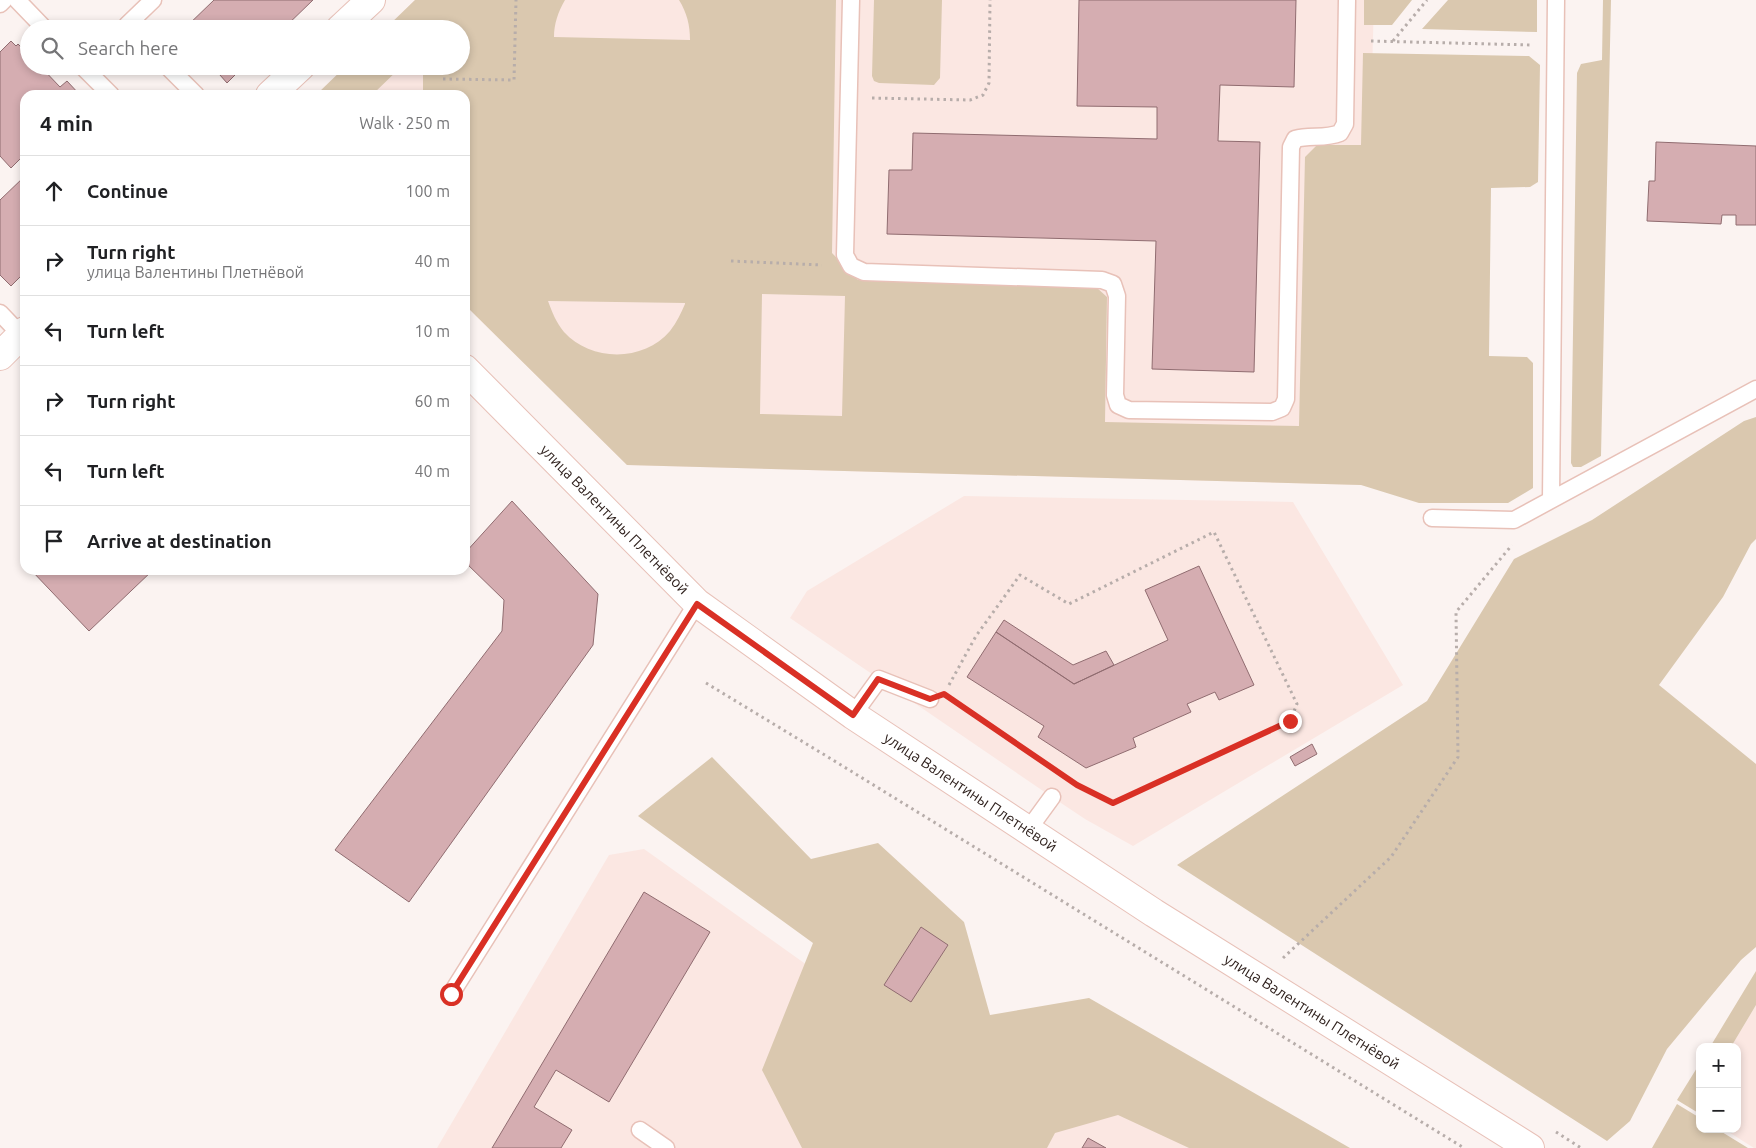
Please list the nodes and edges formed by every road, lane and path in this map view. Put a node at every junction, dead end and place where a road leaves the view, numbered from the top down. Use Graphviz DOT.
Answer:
graph roads {
  1 [pos="4,0"];
  2 [pos="17,0"];
  3 [pos="153,0"];
  4 [pos="371,0"];
  5 [pos="516,0"];
  6 [pos="851,0"];
  7 [pos="990,0"];
  8 [pos="1347,0"];
  9 [pos="1427,0"];
  10 [pos="1556,0"];
  11 [pos="0,4"];
  12 [pos="36,20"];
  13 [pos="133,20"];
  14 [pos="350,20"];
  15 [pos="1372,41"];
  16 [pos="1393,41"];
  17 [pos="1556,46"];
  18 [pos="91,75"];
  19 [pos="176,75"];
  20 [pos="291,75"];
  21 [pos="443,79"];
  22 [pos="105,90"];
  23 [pos="191,90"];
  24 [pos="275,90"];
  25 [pos="849,98"];
  26 [pos="731,261"];
  27 [pos="850,266"];
  28 [pos="0,313"];
  29 [pos="20,330"];
  30 [pos="20,336"];
  31 [pos="0,356"];
  32 [pos="470,374"];
  33 [pos="1756,389"];
  34 [pos="1551,499"];
  35 [pos="1432,518"];
  36 [pos="1513,544"];
  37 [pos="697,604"];
  38 [pos="706,684"];
  39 [pos="937,697"];
  40 [pos="853,715"];
  41 [pos="1061,774"];
  42 [pos="1069,780"];
  43 [pos="1052,797"];
  44 [pos="1028,830"];
  45 [pos="1254,975"];
  46 [pos="451,994"];
  47 [pos="640,1130"];
  48 [pos="666,1148"];
  49 [pos="1464,1148"];
  50 [pos="1530,1148"];
  1 -- 11 [label="lane"];
  2 -- 12 [label="lane"];
  3 -- 13 [label="lane"];
  4 -- 14 [label="street"];
  5 -- 21 [label="path"];
  6 -- 25 [label="lane"];
  7 -- 25 [label="path"];
  8 -- 27 [label="lane"];
  9 -- 16 [label="path"];
  10 -- 17 [label="lane"];
  15 -- 16 [label="path"];
  16 -- 17 [label="path"];
  17 -- 34 [label="lane"];
  18 -- 22 [label="lane"];
  19 -- 23 [label="lane"];
  20 -- 24 [label="street"];
  25 -- 27 [label="lane"];
  26 -- 27 [label="path"];
  28 -- 29 [label="lane"];
  30 -- 31 [label="street"];
  32 -- 37 [label="street, улица Валентины Плетнёвой"];
  33 -- 34 [label="lane"];
  34 -- 35 [label="lane"];
  36 -- 45 [label="path"];
  37 -- 40 [label="street, улица Валентины Плетнёвой"];
  37 -- 46 [label="lane"];
  38 -- 49 [label="path"];
  39 -- 40 [label="lane"];
  39 -- 41 [label="path"];
  39 -- 42 [label="path"];
  40 -- 44 [label="street, улица Валентины Плетнёвой"];
  43 -- 44 [label="lane"];
  44 -- 45 [label="street, улица Валентины Плетнёвой"];
  45 -- 50 [label="street, улица Валентины Плетнёвой"];
  47 -- 48 [label="lane"];
}
